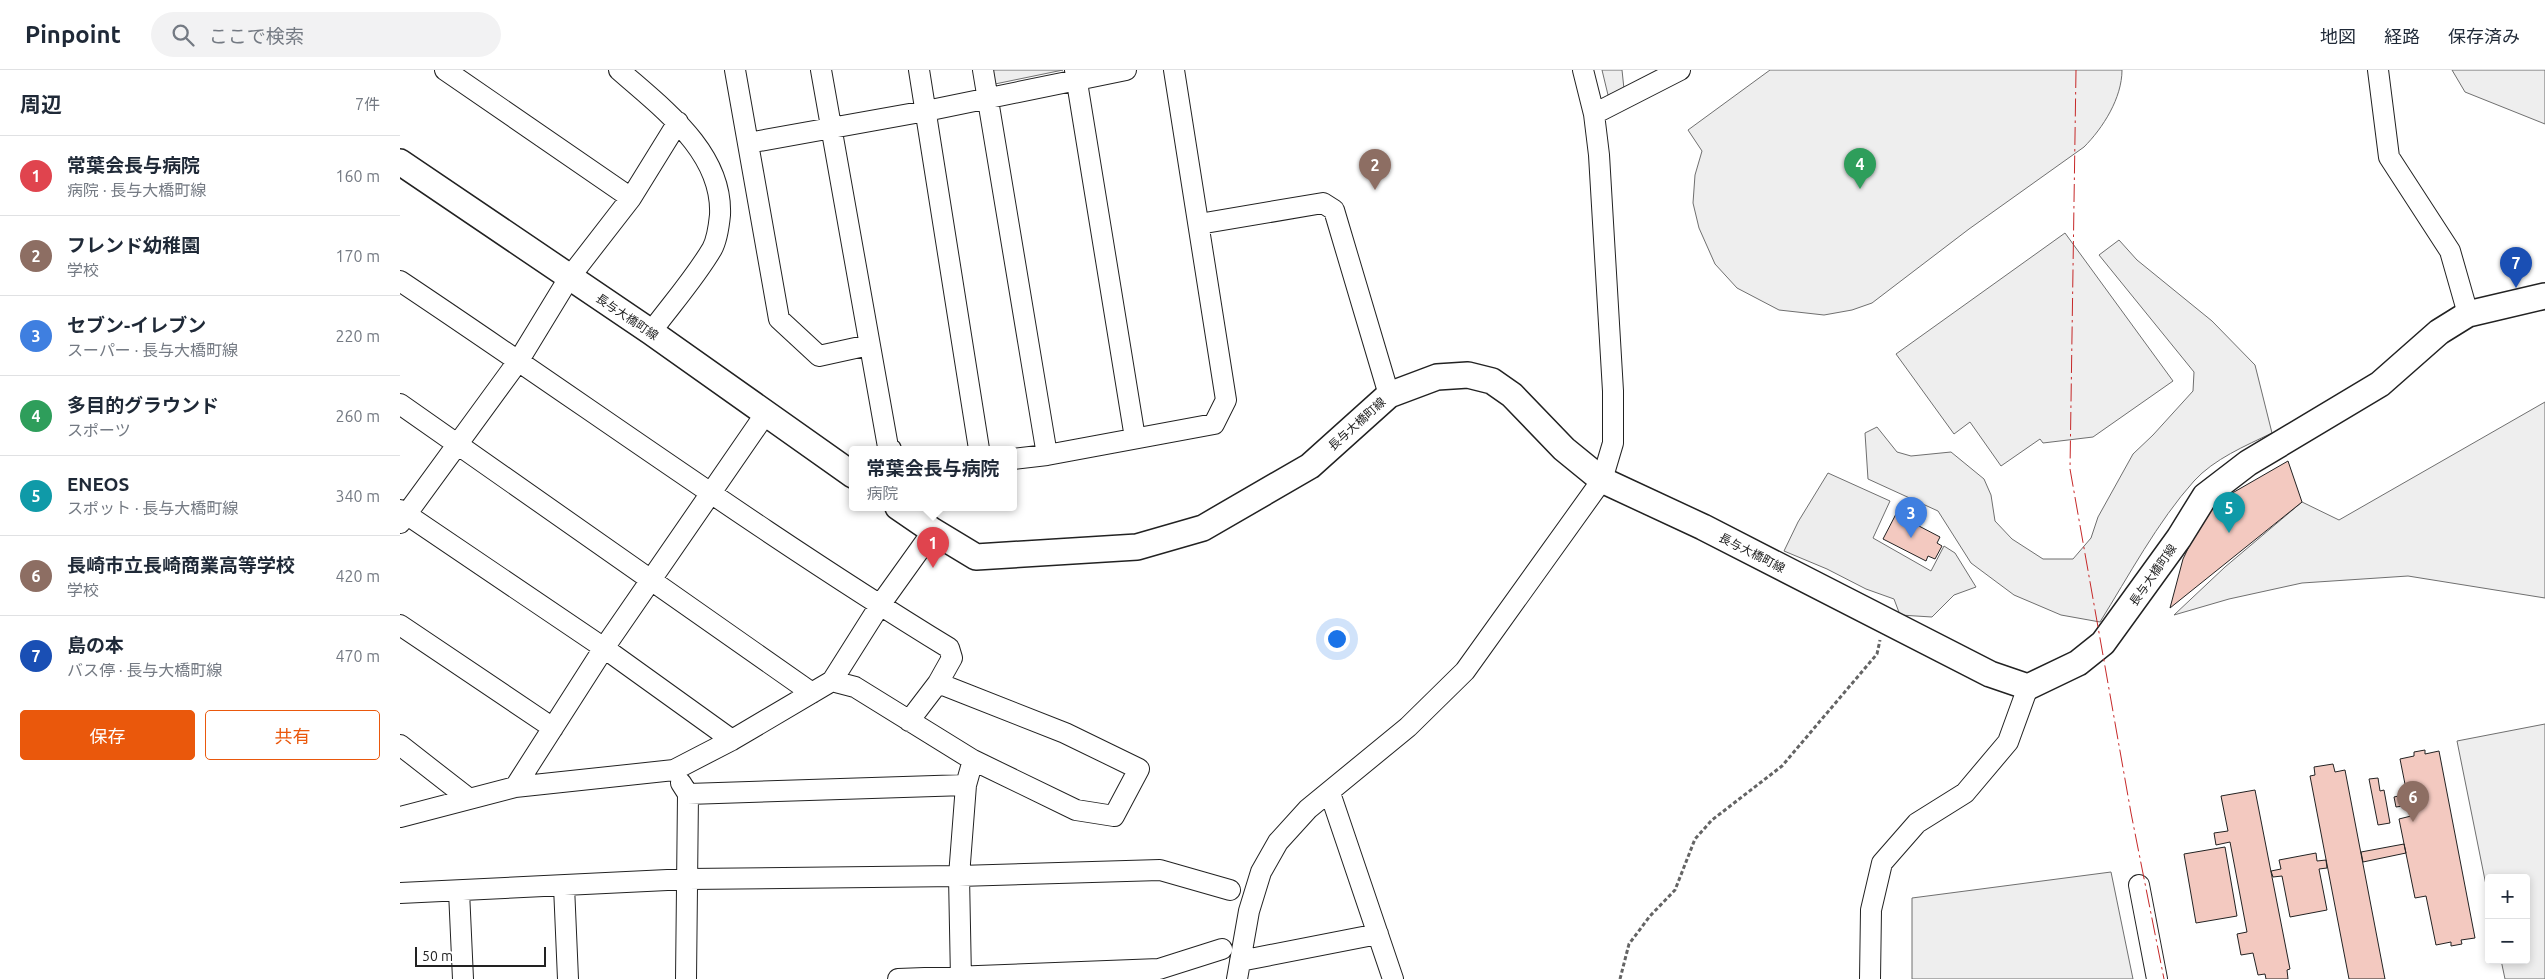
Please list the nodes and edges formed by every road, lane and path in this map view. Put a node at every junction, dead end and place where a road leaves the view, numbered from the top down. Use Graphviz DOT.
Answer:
graph roads {
  1 [pos="445,70"];
  2 [pos="619,70"];
  3 [pos="734,70"];
  4 [pos="821,70"];
  5 [pos="919,70"];
  6 [pos="983,70"];
  7 [pos="1126,70"];
  8 [pos="1174,70"];
  9 [pos="1583,70"];
  10 [pos="1680,70"];
  11 [pos="2378,70"];
  12 [pos="1076,75"];
  13 [pos="988,98"];
  14 [pos="926,111"];
  15 [pos="1594,114"];
  16 [pos="678,122"];
  17 [pos="830,128"];
  18 [pos="748,143"];
  19 [pos="400,162"];
  20 [pos="632,198"];
  21 [pos="1199,224"];
  22 [pos="569,278"];
  23 [pos="400,280"];
  24 [pos="2545,296"];
  25 [pos="2468,314"];
  26 [pos="651,332"];
  27 [pos="869,345"];
  28 [pos="519,360"];
  29 [pos="1389,395"];
  30 [pos="400,404"];
  31 [pos="766,413"];
  32 [pos="1136,438"];
  33 [pos="457,444"];
  34 [pos="888,446"];
  35 [pos="979,446"];
  36 [pos="1046,455"];
  37 [pos="1017,459"];
  38 [pos="849,472"];
  39 [pos="1602,480"];
  40 [pos="712,494"];
  41 [pos="904,511"];
  42 [pos="402,516"];
  43 [pos="933,531"];
  44 [pos="651,580"];
  45 [pos="880,605"];
  46 [pos="1884,621"];
  47 [pos="400,625"];
  48 [pos="604,648"];
  49 [pos="832,681"];
  50 [pos="938,683"];
  51 [pos="2028,687"];
  52 [pos="812,693"];
  53 [pos="909,721"];
  54 [pos="553,728"];
  55 [pos="732,740"];
  56 [pos="400,745"];
  57 [pos="973,760"];
  58 [pos="674,770"];
  59 [pos="966,785"];
  60 [pos="516,787"];
  61 [pos="1330,793"];
  62 [pos="688,794"];
  63 [pos="468,798"];
  64 [pos="400,817"];
  65 [pos="959,876"];
  66 [pos="688,879"];
  67 [pos="2138,885"];
  68 [pos="564,886"];
  69 [pos="1230,890"];
  70 [pos="459,891"];
  71 [pos="400,894"];
  72 [pos="1378,934"];
  73 [pos="1222,950"];
  74 [pos="1239,970"];
  75 [pos="1159,974"];
  76 [pos="961,978"];
  77 [pos="463,979"];
  78 [pos="568,979"];
  79 [pos="686,979"];
  80 [pos="898,979"];
  81 [pos="1393,979"];
  82 [pos="1620,979"];
  83 [pos="1870,979"];
  84 [pos="2157,979"];
  1 -- 20 [label="street"];
  2 -- 16 [label="street"];
  3 -- 18 [label="street"];
  4 -- 17 [label="street"];
  5 -- 14 [label="street"];
  6 -- 13 [label="street"];
  7 -- 12 [label="street"];
  8 -- 21 [label="street"];
  9 -- 15 [label="street"];
  10 -- 15 [label="street"];
  11 -- 25 [label="street"];
  12 -- 13 [label="street"];
  12 -- 32 [label="street"];
  13 -- 14 [label="street"];
  13 -- 36 [label="street"];
  14 -- 17 [label="street"];
  14 -- 35 [label="street"];
  15 -- 39 [label="street"];
  16 -- 20 [label="street"];
  16 -- 26 [label="street"];
  17 -- 18 [label="street"];
  17 -- 27 [label="street"];
  18 -- 27 [label="street"];
  19 -- 22 [label="main road, 長与大橋町線"];
  20 -- 22 [label="street"];
  21 -- 29 [label="street"];
  21 -- 32 [label="street"];
  22 -- 26 [label="main road, 長与大橋町線"];
  22 -- 28 [label="street"];
  23 -- 28 [label="street"];
  24 -- 25 [label="main road, 長与大橋町線"];
  25 -- 51 [label="main road, 長与大橋町線"];
  26 -- 31 [label="main road, 長与大橋町線"];
  27 -- 34 [label="street"];
  28 -- 33 [label="street"];
  28 -- 40 [label="street"];
  29 -- 39 [label="main road, 長与大橋町線"];
  29 -- 43 [label="main road, 長与大橋町線"];
  30 -- 33 [label="street"];
  31 -- 38 [label="main road, 長与大橋町線"];
  31 -- 40 [label="street"];
  32 -- 36 [label="street"];
  33 -- 42 [label="street"];
  33 -- 44 [label="street"];
  36 -- 37 [label="street"];
  39 -- 46 [label="main road, 長与大橋町線"];
  39 -- 61 [label="street"];
  40 -- 44 [label="street"];
  40 -- 45 [label="street"];
  41 -- 43 [label="main road, 長与大橋町線"];
  42 -- 48 [label="street"];
  43 -- 45 [label="street"];
  44 -- 48 [label="street"];
  44 -- 52 [label="street"];
  45 -- 49 [label="street"];
  45 -- 50 [label="street"];
  46 -- 51 [label="main road, 長与大橋町線"];
  46 -- 82 [label="path"];
  47 -- 54 [label="street"];
  48 -- 54 [label="street"];
  48 -- 55 [label="street"];
  49 -- 52 [label="street"];
  49 -- 53 [label="street"];
  50 -- 53 [label="street"];
  50 -- 57 [label="street"];
  51 -- 83 [label="street"];
  52 -- 55 [label="street"];
  53 -- 57 [label="street"];
  54 -- 60 [label="street"];
  55 -- 58 [label="street"];
  56 -- 63 [label="street"];
  57 -- 59 [label="street"];
  58 -- 60 [label="street"];
  58 -- 62 [label="street"];
  59 -- 62 [label="street"];
  59 -- 65 [label="street"];
  60 -- 63 [label="street"];
  61 -- 72 [label="street"];
  61 -- 74 [label="street"];
  62 -- 66 [label="street"];
  63 -- 64 [label="street"];
  65 -- 66 [label="street"];
  65 -- 69 [label="street"];
  65 -- 76 [label="street"];
  66 -- 68 [label="street"];
  66 -- 79 [label="street"];
  67 -- 84 [label="street"];
  68 -- 70 [label="street"];
  68 -- 78 [label="street"];
  70 -- 71 [label="street"];
  70 -- 77 [label="street"];
  72 -- 74 [label="street"];
  72 -- 81 [label="street"];
  73 -- 75 [label="street"];
  75 -- 76 [label="street"];
  76 -- 80 [label="street"];
}
